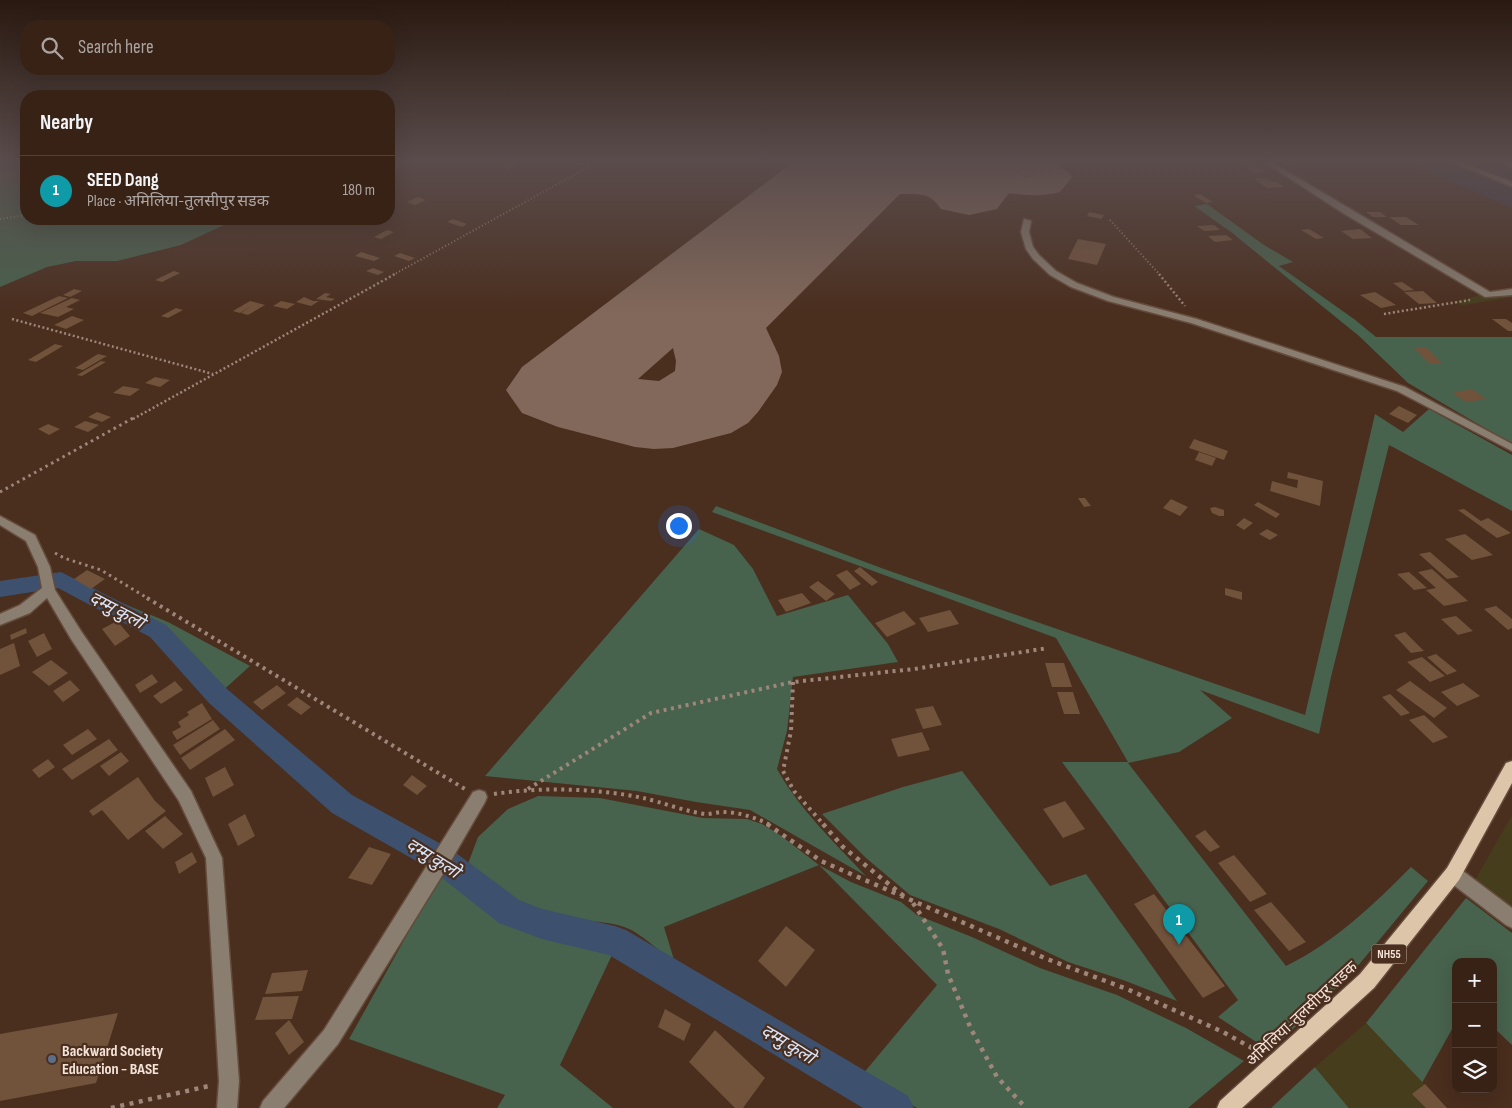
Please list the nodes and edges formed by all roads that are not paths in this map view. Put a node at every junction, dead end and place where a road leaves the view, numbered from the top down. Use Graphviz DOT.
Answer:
graph roads {
  1 [pos="1346,212"];
  2 [pos="1027,221"];
  3 [pos="1512,292"];
  4 [pos="1512,448"];
  5 [pos="0,520"];
  6 [pos="49,590"];
  7 [pos="0,620"];
  8 [pos="1512,768"];
  9 [pos="479,797"];
  10 [pos="1453,874"];
  11 [pos="1512,919"];
  12 [pos="227,1108"];
  13 [pos="270,1108"];
  14 [pos="1227,1108"];
  1 -- 3 [label="street"];
  2 -- 4 [label="street"];
  5 -- 6 [label="street"];
  6 -- 7 [label="street"];
  6 -- 12 [label="street"];
  8 -- 10 [label="main road, अमिलिया-तुलसीपुर सडक / NH55"];
  9 -- 13 [label="street"];
  10 -- 11 [label="street"];
  10 -- 14 [label="main road, अमिलिया-तुलसीपुर सडक / NH55"];
}
